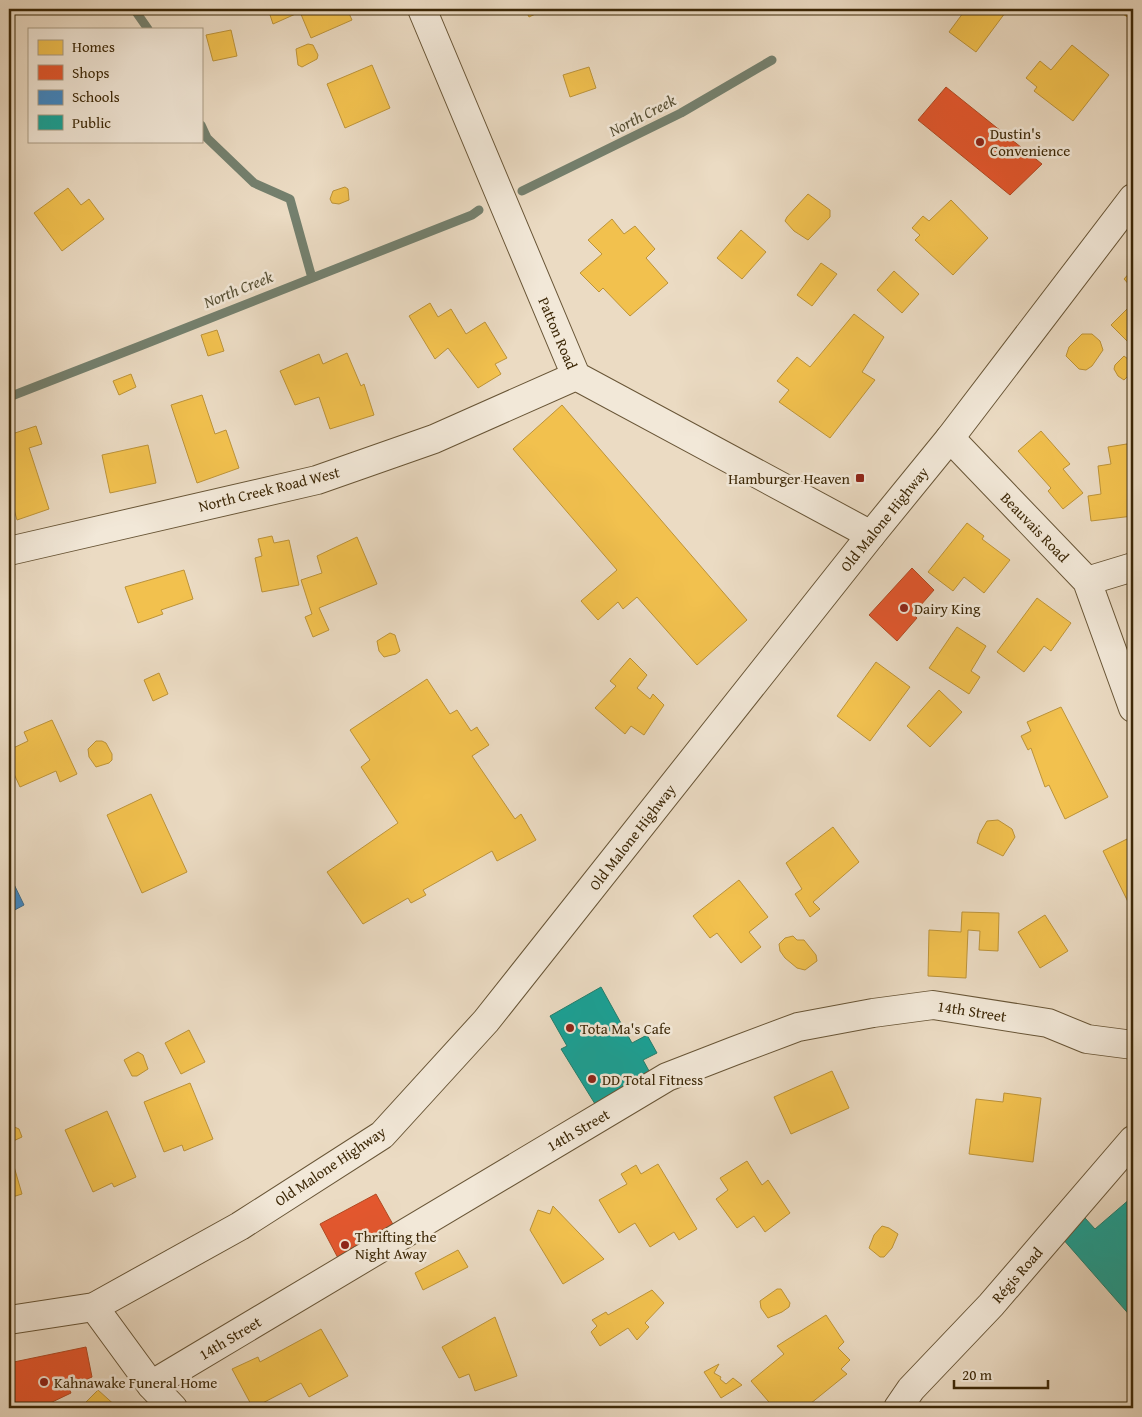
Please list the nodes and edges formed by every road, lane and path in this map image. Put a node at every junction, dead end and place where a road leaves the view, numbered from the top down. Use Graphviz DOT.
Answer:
graph roads {
  1 [pos="422,9"];
  2 [pos="1133,198"];
  3 [pos="576,376"];
  4 [pos="950,438"];
  5 [pos="871,535"];
  6 [pos="9,551"];
  7 [pos="1133,567"];
  8 [pos="1087,581"];
  9 [pos="1133,708"];
  10 [pos="1133,1045"];
  11 [pos="1133,1140"];
  12 [pos="94,1307"];
  13 [pos="9,1320"];
  14 [pos="151,1385"];
  15 [pos="173,1408"];
  16 [pos="898,1408"];
  1 -- 3 [label="street, Patton Road"];
  2 -- 4 [label="street, Old Malone Highway"];
  3 -- 5 [label="street, Patton Road"];
  3 -- 6 [label="street, North Creek Road West"];
  4 -- 5 [label="street, Old Malone Highway"];
  4 -- 8 [label="street, Beauvais Road"];
  5 -- 12 [label="street, Old Malone Highway"];
  7 -- 8 [label="street"];
  8 -- 9 [label="street"];
  10 -- 14 [label="street, 14th Street"];
  11 -- 16 [label="street, Régis Road"];
  12 -- 13 [label="street, Old Malone Highway"];
  12 -- 14 [label="street"];
  14 -- 15 [label="street"];
}
